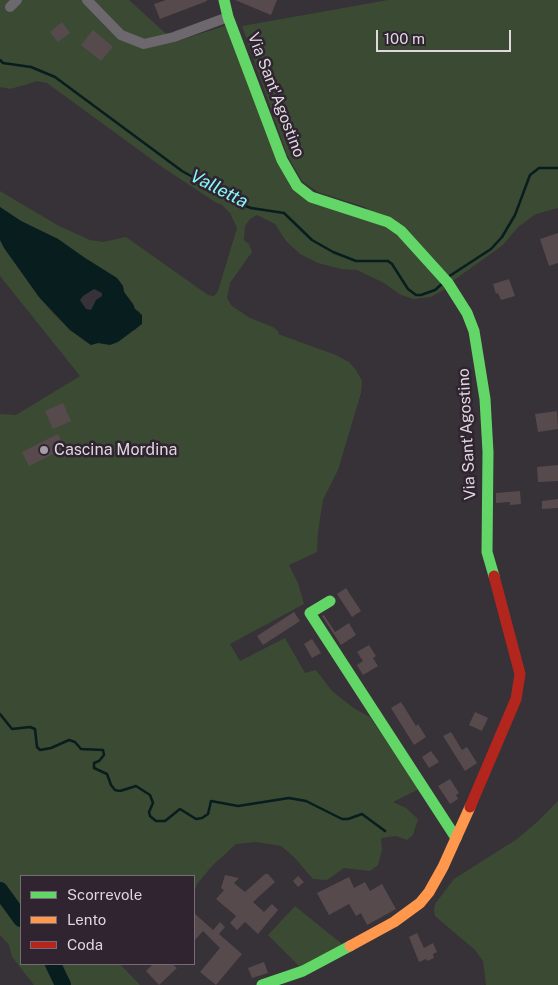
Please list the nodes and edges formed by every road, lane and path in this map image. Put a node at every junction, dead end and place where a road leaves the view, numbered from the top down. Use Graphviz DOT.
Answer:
graph roads {
  1 [pos="87,0"];
  2 [pos="224,0"];
  3 [pos="228,17"];
  4 [pos="330,601"];
  5 [pos="456,838"];
  6 [pos="262,985"];
  1 -- 3 [label="street"];
  2 -- 3 [label="street, Via Sant'Agostino"];
  3 -- 5 [label="street, Via Sant'Agostino"];
  4 -- 5 [label="street"];
  5 -- 6 [label="street, Via Sant'Agostino"];
}
